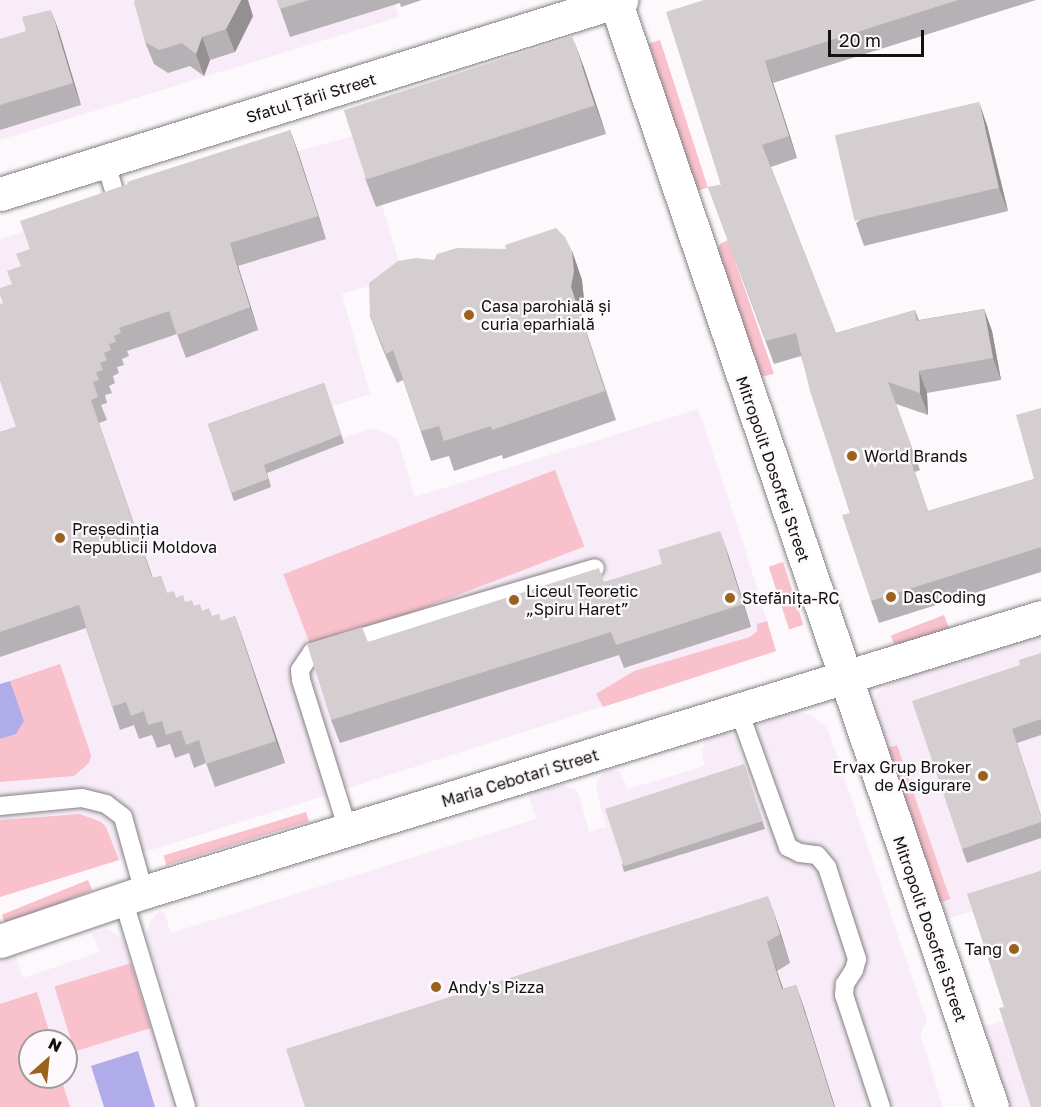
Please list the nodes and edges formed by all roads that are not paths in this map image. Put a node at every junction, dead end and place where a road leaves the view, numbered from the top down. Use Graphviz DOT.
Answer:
graph roads {
  1 [pos="617,0"];
  2 [pos="105,161"];
  3 [pos="0,194"];
  4 [pos="115,194"];
  5 [pos="595,568"];
  6 [pos="1041,617"];
  7 [pos="844,679"];
  8 [pos="739,711"];
  9 [pos="0,806"];
  10 [pos="348,830"];
  11 [pos="134,895"];
  12 [pos="0,941"];
  13 [pos="186,1107"];
  14 [pos="881,1107"];
  15 [pos="992,1107"];
  1 -- 2 [label="street, Sfatul Țării Street"];
  1 -- 7 [label="street, Mitropolit Dosoftei Street"];
  2 -- 3 [label="street, Sfatul Țării Street"];
  2 -- 4 [label="lane"];
  5 -- 10 [label="lane"];
  6 -- 7 [label="street, Maria Cebotari Street"];
  7 -- 8 [label="street, Maria Cebotari Street"];
  7 -- 15 [label="street, Mitropolit Dosoftei Street"];
  8 -- 10 [label="street, Maria Cebotari Street"];
  8 -- 14 [label="lane"];
  9 -- 11 [label="lane"];
  10 -- 11 [label="street, Maria Cebotari Street"];
  11 -- 12 [label="street, Maria Cebotari Street"];
  11 -- 13 [label="lane"];
}
